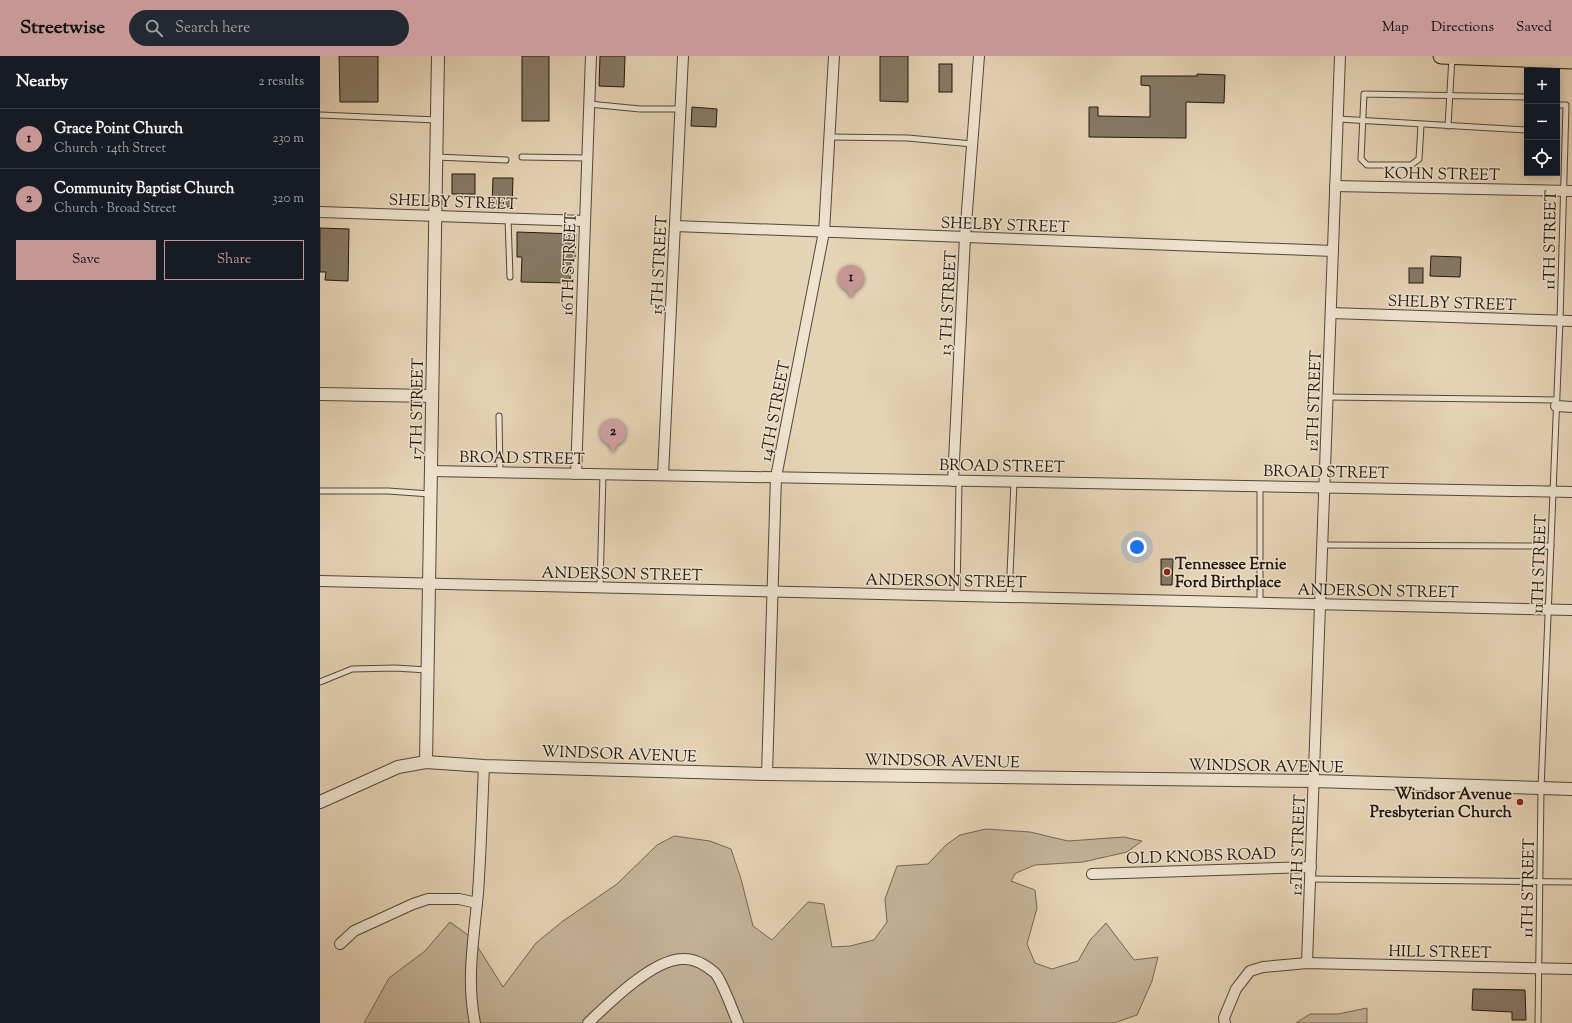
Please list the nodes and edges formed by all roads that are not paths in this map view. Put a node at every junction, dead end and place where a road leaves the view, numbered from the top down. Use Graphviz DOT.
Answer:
graph roads {
  1 [pos="438,56"];
  2 [pos="591,56"];
  3 [pos="683,56"];
  4 [pos="834,56"];
  5 [pos="980,56"];
  6 [pos="1340,56"];
  7 [pos="1441,56"];
  8 [pos="1452,56"];
  9 [pos="1572,61"];
  10 [pos="1450,96"];
  11 [pos="1524,97"];
  12 [pos="589,104"];
  13 [pos="1560,105"];
  14 [pos="680,110"];
  15 [pos="320,115"];
  16 [pos="1338,119"];
  17 [pos="437,120"];
  18 [pos="1364,121"];
  19 [pos="1422,125"];
  20 [pos="1448,126"];
  21 [pos="1524,130"];
  22 [pos="830,137"];
  23 [pos="972,144"];
  24 [pos="436,157"];
  25 [pos="522,157"];
  26 [pos="587,158"];
  27 [pos="506,160"];
  28 [pos="1335,186"];
  29 [pos="1568,191"];
  30 [pos="320,212"];
  31 [pos="435,216"];
  32 [pos="508,218"];
  33 [pos="585,220"];
  34 [pos="675,226"];
  35 [pos="824,232"];
  36 [pos="965,237"];
  37 [pos="1333,251"];
  38 [pos="510,277"];
  39 [pos="1331,313"];
  40 [pos="1560,320"];
  41 [pos="1572,321"];
  42 [pos="320,394"];
  43 [pos="432,396"];
  44 [pos="1328,397"];
  45 [pos="1556,403"];
  46 [pos="1572,407"];
  47 [pos="499,416"];
  48 [pos="431,471"];
  49 [pos="500,472"];
  50 [pos="576,474"];
  51 [pos="603,474"];
  52 [pos="663,475"];
  53 [pos="776,477"];
  54 [pos="956,480"];
  55 [pos="1014,482"];
  56 [pos="1260,486"];
  57 [pos="1324,487"];
  58 [pos="320,491"];
  59 [pos="1553,492"];
  60 [pos="1572,492"];
  61 [pos="430,494"];
  62 [pos="1322,545"];
  63 [pos="1551,546"];
  64 [pos="320,581"];
  65 [pos="429,584"];
  66 [pos="600,588"];
  67 [pos="771,591"];
  68 [pos="957,596"];
  69 [pos="1009,597"];
  70 [pos="1260,603"];
  71 [pos="1320,604"];
  72 [pos="1549,609"];
  73 [pos="1572,610"];
  74 [pos="427,670"];
  75 [pos="320,682"];
  76 [pos="426,762"];
  77 [pos="484,766"];
  78 [pos="767,774"];
  79 [pos="1314,781"];
  80 [pos="1541,789"];
  81 [pos="1572,789"];
  82 [pos="320,802"];
  83 [pos="1311,867"];
  84 [pos="1092,874"];
  85 [pos="1310,879"];
  86 [pos="1540,881"];
  87 [pos="1572,882"];
  88 [pos="477,903"];
  89 [pos="340,944"];
  90 [pos="1308,963"];
  91 [pos="1538,968"];
  92 [pos="1572,969"];
  93 [pos="1224,1022"];
  94 [pos="475,1023"];
  95 [pos="588,1023"];
  96 [pos="738,1023"];
  97 [pos="1538,1023"];
  1 -- 17 [label="street, 17TH STREET"];
  2 -- 12 [label="street, 16TH STREET"];
  3 -- 14 [label="street, 15TH STREET"];
  4 -- 22 [label="street, 14TH STREET"];
  5 -- 23 [label="street, 13 TH STREET"];
  6 -- 16 [label="street, 12TH STREET"];
  7 -- 8 [label="main road"];
  8 -- 9 [label="main road"];
  8 -- 10 [label="lane"];
  10 -- 11 [label="lane"];
  10 -- 18 [label="lane"];
  10 -- 20 [label="lane"];
  12 -- 14 [label="lane"];
  12 -- 26 [label="street, 16TH STREET"];
  13 -- 29 [label="lane, 11TH STREET"];
  14 -- 34 [label="street, 15TH STREET"];
  15 -- 17 [label="lane"];
  16 -- 18 [label="lane"];
  16 -- 28 [label="street, 12TH STREET"];
  17 -- 24 [label="street, 17TH STREET"];
  18 -- 19 [label="lane"];
  18 -- 19 [label="lane"];
  19 -- 20 [label="lane"];
  20 -- 21 [label="lane"];
  22 -- 23 [label="lane"];
  22 -- 35 [label="street, 14TH STREET"];
  23 -- 36 [label="street, 13 TH STREET"];
  24 -- 27 [label="lane"];
  24 -- 31 [label="street, 17TH STREET"];
  25 -- 26 [label="lane"];
  26 -- 33 [label="street, 16TH STREET"];
  28 -- 29 [label="street, KOHN STREET"];
  28 -- 37 [label="street, 12TH STREET"];
  29 -- 40 [label="lane, 11TH STREET"];
  30 -- 31 [label="street, SHELBY STREET"];
  31 -- 32 [label="street, SHELBY STREET"];
  31 -- 43 [label="street, 17TH STREET"];
  32 -- 33 [label="street, SHELBY STREET"];
  32 -- 38 [label="lane"];
  33 -- 50 [label="street, 16TH STREET"];
  34 -- 35 [label="street, SHELBY STREET"];
  34 -- 52 [label="street, 15TH STREET"];
  35 -- 36 [label="street, SHELBY STREET"];
  35 -- 53 [label="street, 14TH STREET"];
  36 -- 37 [label="street, SHELBY STREET"];
  36 -- 54 [label="street, 13 TH STREET"];
  37 -- 39 [label="street, 12TH STREET"];
  39 -- 40 [label="street, SHELBY STREET"];
  39 -- 44 [label="street, 12TH STREET"];
  40 -- 41 [label="street, SHELBY STREET"];
  40 -- 45 [label="lane, 11TH STREET"];
  42 -- 43 [label="street"];
  43 -- 48 [label="street, 17TH STREET"];
  44 -- 45 [label="lane"];
  44 -- 57 [label="street, 12TH STREET"];
  45 -- 46 [label="street"];
  45 -- 59 [label="lane, 11TH STREET"];
  47 -- 49 [label="lane"];
  48 -- 49 [label="street, BROAD STREET"];
  48 -- 61 [label="street, 17TH STREET"];
  49 -- 50 [label="street, BROAD STREET"];
  50 -- 51 [label="street, BROAD STREET"];
  51 -- 52 [label="street, BROAD STREET"];
  51 -- 66 [label="lane"];
  52 -- 53 [label="street, BROAD STREET"];
  53 -- 54 [label="street, BROAD STREET"];
  53 -- 67 [label="street, 14TH STREET"];
  54 -- 55 [label="street, BROAD STREET"];
  54 -- 68 [label="lane"];
  55 -- 56 [label="street, BROAD STREET"];
  55 -- 69 [label="lane"];
  56 -- 57 [label="street, BROAD STREET"];
  56 -- 70 [label="lane"];
  57 -- 59 [label="street, BROAD STREET"];
  57 -- 62 [label="street, 12TH STREET"];
  58 -- 61 [label="lane"];
  59 -- 60 [label="street, BROAD STREET"];
  59 -- 63 [label="lane, 11TH STREET"];
  61 -- 65 [label="street, 17TH STREET"];
  62 -- 63 [label="lane"];
  62 -- 71 [label="street, 12TH STREET"];
  63 -- 72 [label="lane, 11TH STREET"];
  64 -- 65 [label="street, ANDERSON STREET"];
  65 -- 66 [label="street, ANDERSON STREET"];
  65 -- 74 [label="street, 17TH STREET"];
  66 -- 67 [label="street, ANDERSON STREET"];
  67 -- 68 [label="street, ANDERSON STREET"];
  67 -- 78 [label="street, 14TH STREET"];
  68 -- 69 [label="street, ANDERSON STREET"];
  69 -- 70 [label="street, ANDERSON STREET"];
  70 -- 71 [label="street, ANDERSON STREET"];
  71 -- 72 [label="street, ANDERSON STREET"];
  71 -- 79 [label="street, 12TH STREET"];
  72 -- 73 [label="street, ANDERSON STREET"];
  72 -- 80 [label="lane, 11TH STREET"];
  74 -- 75 [label="lane"];
  74 -- 76 [label="street, 17TH STREET"];
  76 -- 77 [label="street, WINDSOR AVENUE"];
  76 -- 82 [label="street, WINDSOR AVENUE"];
  77 -- 78 [label="street, WINDSOR AVENUE"];
  77 -- 88 [label="street"];
  78 -- 79 [label="street, WINDSOR AVENUE"];
  79 -- 80 [label="street, WINDSOR AVENUE"];
  79 -- 83 [label="street, 12TH STREET"];
  80 -- 81 [label="street, WINDSOR AVENUE"];
  80 -- 86 [label="lane, 11TH STREET"];
  83 -- 84 [label="street, OLD KNOBS ROAD"];
  83 -- 85 [label="street, 12TH STREET"];
  85 -- 86 [label="lane"];
  85 -- 90 [label="street, 12TH STREET"];
  86 -- 87 [label="lane"];
  86 -- 91 [label="lane, 11TH STREET"];
  88 -- 89 [label="street"];
  88 -- 94 [label="street"];
  90 -- 91 [label="street, HILL STREET"];
  90 -- 93 [label="street, HILL STREET"];
  91 -- 92 [label="street, HILL STREET"];
  91 -- 97 [label="lane, 11TH STREET"];
  95 -- 96 [label="street"];
}
